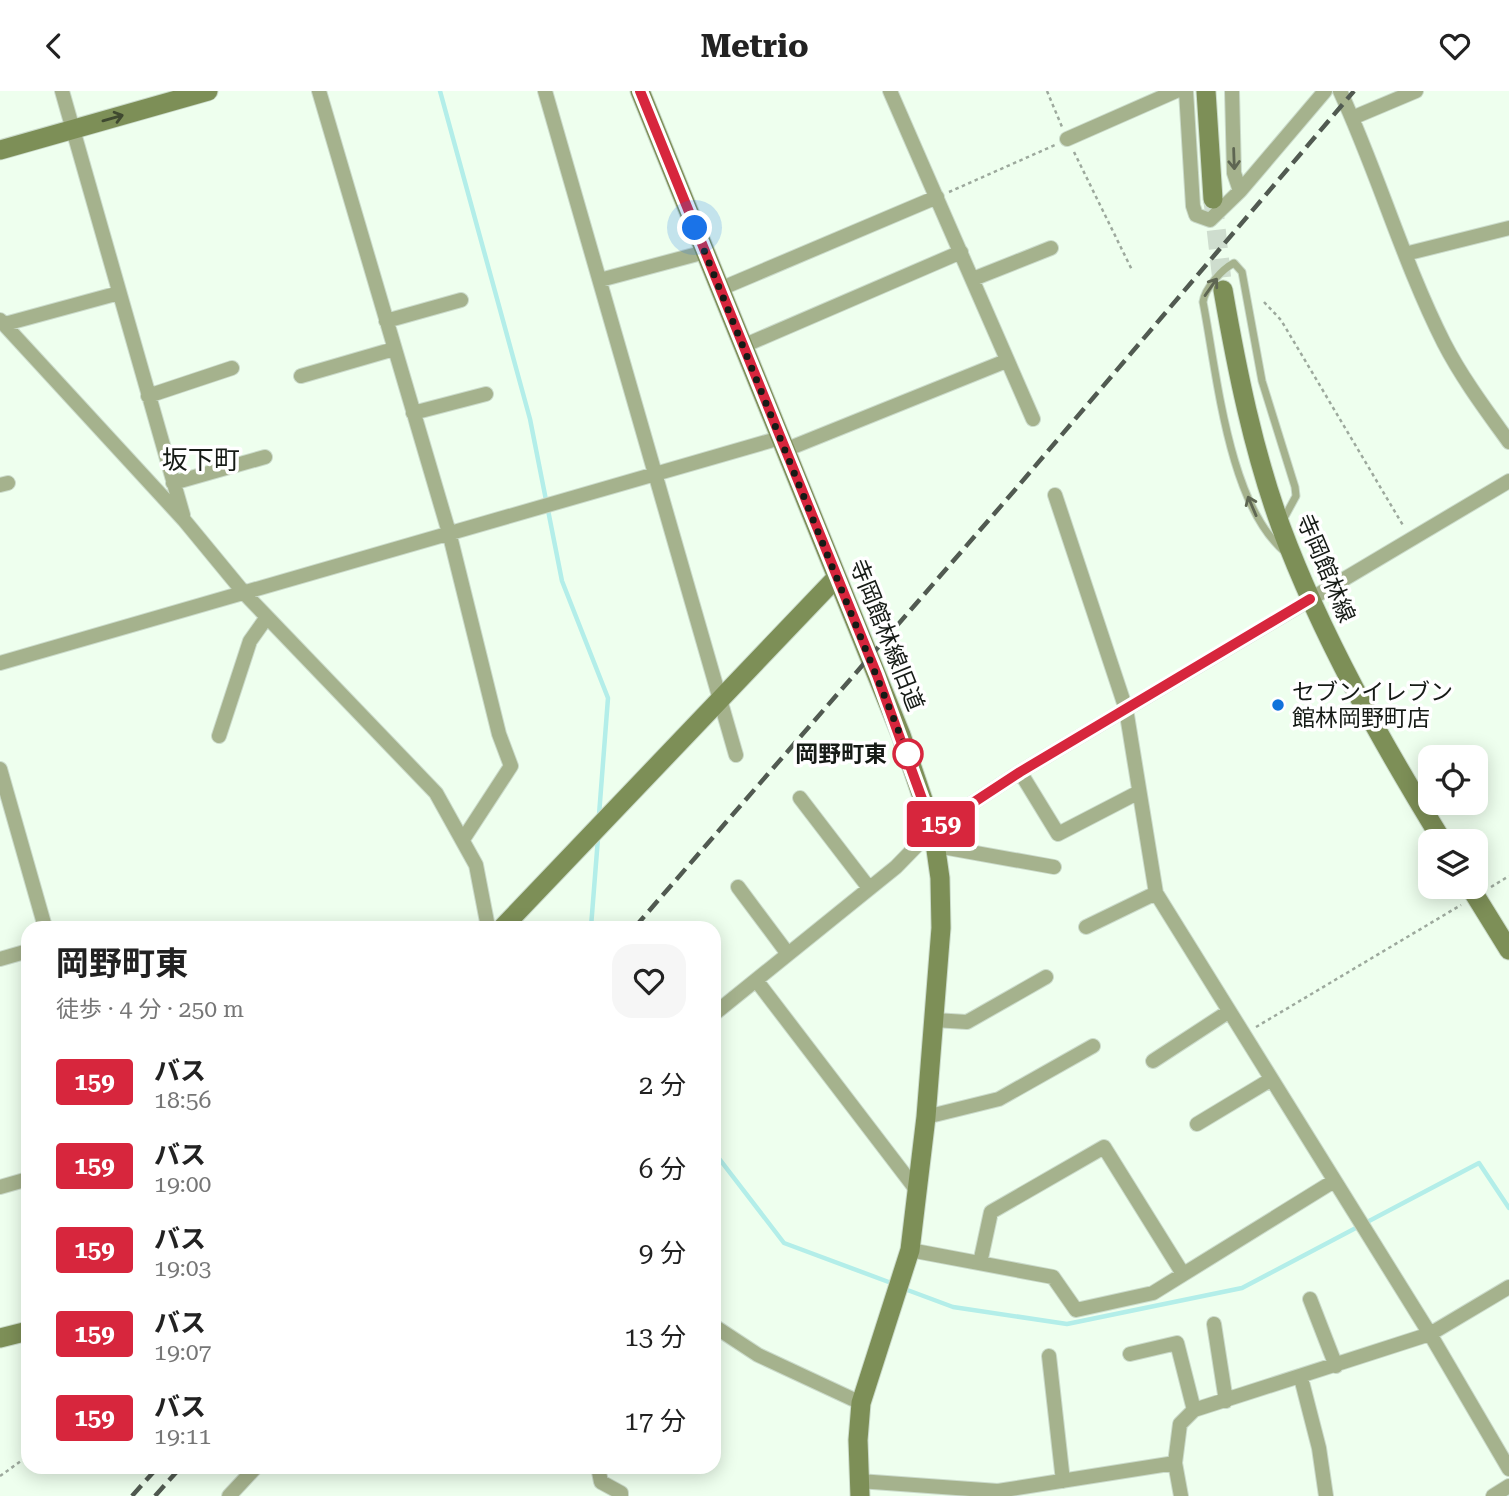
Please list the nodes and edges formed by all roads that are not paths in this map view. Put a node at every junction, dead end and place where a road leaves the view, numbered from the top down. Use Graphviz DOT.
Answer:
graph roads {
  1 [pos="62,91"];
  2 [pos="208,91"];
  3 [pos="319,91"];
  4 [pos="545,91"];
  5 [pos="640,91"];
  6 [pos="890,91"];
  7 [pos="1176,91"];
  8 [pos="1186,91"];
  9 [pos="1206,91"];
  10 [pos="1232,91"];
  11 [pos="1325,91"];
  12 [pos="1340,91"];
  13 [pos="1416,91"];
  14 [pos="1352,118"];
  15 [pos="73,129"];
  16 [pos="1067,139"];
  17 [pos="0,150"];
  18 [pos="1240,191"];
  19 [pos="937,197"];
  20 [pos="1213,199"];
  21 [pos="1509,228"];
  22 [pos="1051,249"];
  23 [pos="705,252"];
  24 [pos="961,252"];
  25 [pos="1405,254"];
  26 [pos="973,279"];
  27 [pos="600,280"];
  28 [pos="720,289"];
  29 [pos="1223,290"];
  30 [pos="119,293"];
  31 [pos="461,300"];
  32 [pos="386,321"];
  33 [pos="3,322"];
  34 [pos="743,345"];
  35 [pos="394,349"];
  36 [pos="1006,361"];
  37 [pos="232,368"];
  38 [pos="301,376"];
  39 [pos="486,394"];
  40 [pos="148,396"];
  41 [pos="413,412"];
  42 [pos="1033,419"];
  43 [pos="1509,442"];
  44 [pos="783,444"];
  45 [pos="265,457"];
  46 [pos="656,475"];
  47 [pos="1509,481"];
  48 [pos="173,483"];
  49 [pos="1055,495"];
  50 [pos="184,520"];
  51 [pos="1280,525"];
  52 [pos="450,535"];
  53 [pos="1293,559"];
  54 [pos="837,577"];
  55 [pos="245,594"];
  56 [pos="1310,599"];
  57 [pos="267,617"];
  58 [pos="0,663"];
  59 [pos="719,701"];
  60 [pos="1126,709"];
  61 [pos="219,736"];
  62 [pos="736,755"];
  63 [pos="0,769"];
  64 [pos="1020,772"];
  65 [pos="1139,792"];
  66 [pos="800,798"];
  67 [pos="1435,829"];
  68 [pos="935,837"];
  69 [pos="464,838"];
  70 [pos="1054,867"];
  71 [pos="738,887"];
  72 [pos="869,888"];
  73 [pos="1156,893"];
  74 [pos="1477,899"];
  75 [pos="43,921"];
  76 [pos="487,921"];
  77 [pos="509,921"];
  78 [pos="1086,927"];
  79 [pos="1509,950"];
  80 [pos="21,953"];
  81 [pos="788,954"];
  82 [pos="0,959"];
  83 [pos="1046,977"];
  84 [pos="756,980"];
  85 [pos="721,1008"];
  86 [pos="1228,1012"];
  87 [pos="934,1020"];
  88 [pos="1094,1046"];
  89 [pos="1153,1061"];
  90 [pos="1270,1080"];
  91 [pos="926,1117"];
  92 [pos="1197,1124"];
  93 [pos="21,1181"];
  94 [pos="1334,1181"];
  95 [pos="0,1187"];
  96 [pos="918,1192"];
  97 [pos="910,1250"];
  98 [pos="980,1263"];
  99 [pos="1184,1274"];
  100 [pos="1509,1287"];
  101 [pos="1310,1299"];
  102 [pos="1214,1324"];
  103 [pos="721,1331"];
  104 [pos="21,1333"];
  105 [pos="1430,1334"];
  106 [pos="0,1338"];
  107 [pos="1130,1354"];
  108 [pos="1049,1356"];
  109 [pos="1336,1366"];
  110 [pos="1301,1378"];
  111 [pos="1226,1401"];
  112 [pos="860,1403"];
  113 [pos="1194,1410"];
  114 [pos="1175,1463"];
  115 [pos="1509,1469"];
  116 [pos="249,1474"];
  117 [pos="599,1474"];
  118 [pos="1063,1481"];
  119 [pos="1509,1486"];
  120 [pos="860,1488"];
  121 [pos="229,1496"];
  122 [pos="621,1496"];
  123 [pos="1181,1496"];
  124 [pos="1326,1496"];
  125 [pos="1493,1496"];
  1 -- 15 [label="street"];
  15 -- 2 [label="street, one-way"];
  3 -- 32 [label="street"];
  4 -- 27 [label="street"];
  5 -- 23 [label="street, 寺岡館林線旧道"];
  6 -- 19 [label="street"];
  7 -- 16 [label="street"];
  8 -- 18 [label="street"];
  9 -- 20 [label="street"];
  10 -- 18 [label="street, one-way"];
  11 -- 18 [label="street"];
  12 -- 14 [label="street"];
  13 -- 14 [label="street"];
  14 -- 25 [label="street"];
  15 -- 17 [label="street"];
  15 -- 30 [label="street"];
  19 -- 24 [label="street"];
  19 -- 28 [label="street"];
  21 -- 25 [label="street"];
  22 -- 26 [label="street"];
  23 -- 27 [label="street"];
  23 -- 28 [label="street, 寺岡館林線旧道"];
  24 -- 26 [label="street"];
  24 -- 34 [label="street"];
  25 -- 43 [label="street"];
  26 -- 36 [label="street"];
  27 -- 46 [label="street"];
  28 -- 34 [label="street, 寺岡館林線旧道"];
  29 -- 51 [label="street, 寺岡館林線"];
  30 -- 33 [label="street"];
  30 -- 40 [label="street"];
  31 -- 32 [label="street"];
  32 -- 35 [label="street"];
  33 -- 50 [label="street"];
  34 -- 44 [label="street, 寺岡館林線旧道"];
  35 -- 38 [label="street"];
  35 -- 41 [label="street"];
  36 -- 42 [label="street"];
  36 -- 44 [label="street"];
  37 -- 40 [label="street"];
  39 -- 41 [label="street"];
  40 -- 48 [label="street"];
  41 -- 52 [label="street"];
  44 -- 46 [label="street"];
  44 -- 54 [label="street, 寺岡館林線旧道"];
  45 -- 48 [label="street"];
  46 -- 52 [label="street"];
  46 -- 59 [label="street"];
  47 -- 56 [label="street"];
  48 -- 50 [label="street"];
  49 -- 60 [label="street"];
  50 -- 55 [label="street"];
  51 -- 53 [label="street, 寺岡館林線"];
  53 -- 51 [label="lane, one-way"];
  52 -- 55 [label="street"];
  52 -- 69 [label="street"];
  53 -- 56 [label="street, 寺岡館林線"];
  54 -- 59 [label="street"];
  54 -- 68 [label="street, 寺岡館林線旧道"];
  55 -- 57 [label="street"];
  55 -- 58 [label="street"];
  56 -- 60 [label="street"];
  56 -- 67 [label="street, 寺岡館林線"];
  57 -- 61 [label="street"];
  57 -- 69 [label="street"];
  59 -- 62 [label="street"];
  59 -- 77 [label="street"];
  60 -- 64 [label="street"];
  60 -- 65 [label="street"];
  63 -- 75 [label="street"];
  64 -- 65 [label="street"];
  64 -- 68 [label="street"];
  65 -- 73 [label="street"];
  66 -- 72 [label="street"];
  68 -- 70 [label="street"];
  68 -- 72 [label="street"];
  68 -- 87 [label="street, 寺岡館林線旧道"];
  69 -- 76 [label="street"];
  71 -- 81 [label="street"];
  72 -- 81 [label="street"];
  73 -- 78 [label="street"];
  73 -- 86 [label="street"];
  74 -- 79 [label="street"];
  80 -- 82 [label="street"];
  81 -- 84 [label="street"];
  83 -- 87 [label="street"];
  84 -- 85 [label="street"];
  84 -- 96 [label="street"];
  86 -- 89 [label="street"];
  86 -- 90 [label="street"];
  87 -- 91 [label="street, 寺岡館林線旧道"];
  88 -- 91 [label="street"];
  90 -- 92 [label="street"];
  90 -- 94 [label="street"];
  91 -- 96 [label="street, 寺岡館林線旧道"];
  93 -- 95 [label="street"];
  94 -- 99 [label="street"];
  94 -- 105 [label="street"];
  96 -- 97 [label="street, 寺岡館林線旧道"];
  97 -- 98 [label="street"];
  97 -- 112 [label="street, 寺岡館林線旧道"];
  98 -- 99 [label="street"];
  98 -- 99 [label="street"];
  100 -- 105 [label="street"];
  101 -- 109 [label="street"];
  102 -- 111 [label="street"];
  103 -- 112 [label="street"];
  104 -- 106 [label="street"];
  105 -- 109 [label="street"];
  105 -- 115 [label="street"];
  107 -- 113 [label="street"];
  108 -- 118 [label="street"];
  109 -- 110 [label="street"];
  110 -- 111 [label="street"];
  110 -- 124 [label="street"];
  111 -- 113 [label="street"];
  112 -- 120 [label="street, 寺岡館林線旧道"];
  113 -- 114 [label="street"];
  114 -- 118 [label="street"];
  114 -- 123 [label="street"];
  116 -- 121 [label="street"];
  117 -- 122 [label="street"];
  118 -- 120 [label="street"];
  119 -- 125 [label="street"];
}
